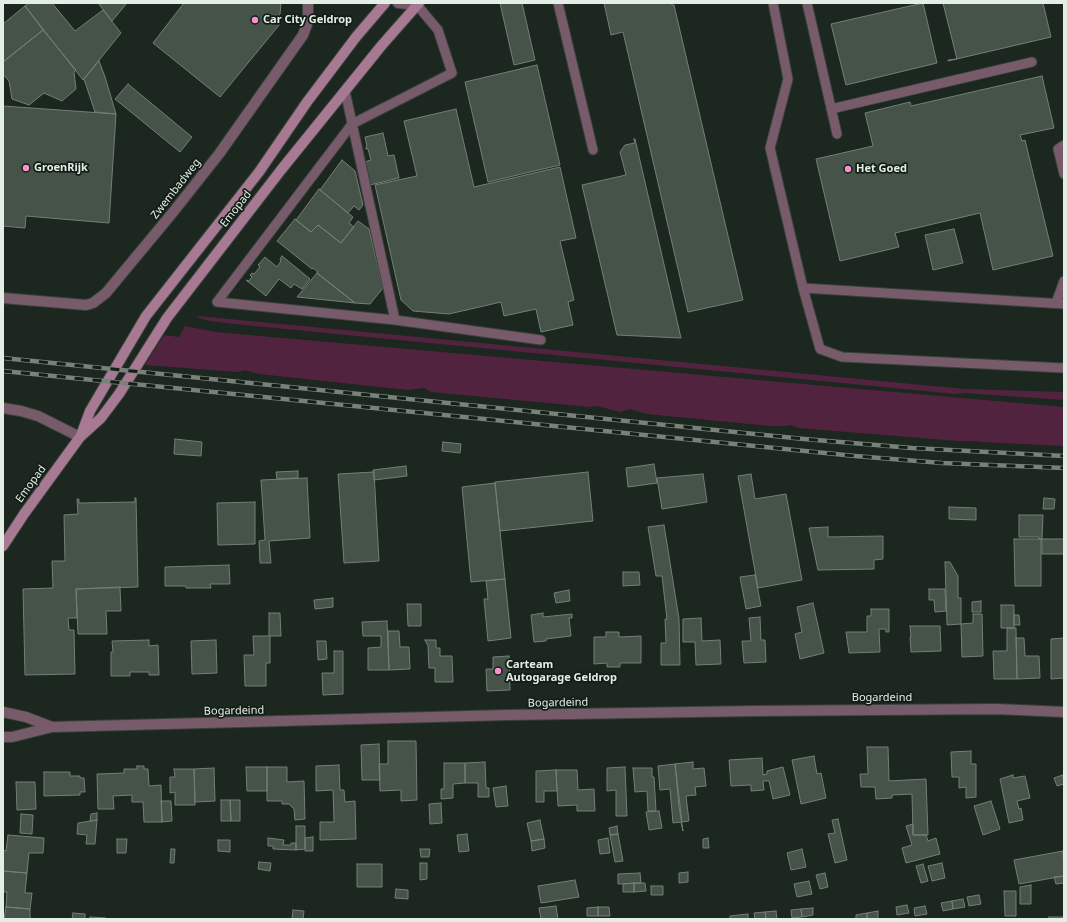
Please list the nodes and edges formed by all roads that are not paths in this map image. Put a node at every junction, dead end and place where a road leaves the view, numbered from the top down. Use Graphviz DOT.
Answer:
graph roads {
  1 [pos="308,3"];
  2 [pos="385,3"];
  3 [pos="398,3"];
  4 [pos="558,3"];
  5 [pos="773,3"];
  6 [pos="807,3"];
  7 [pos="418,4"];
  8 [pos="1032,62"];
  9 [pos="345,91"];
  10 [pos="831,109"];
  11 [pos="352,124"];
  12 [pos="837,134"];
  13 [pos="1064,145"];
  14 [pos="593,150"];
  15 [pos="1064,174"];
  16 [pos="1064,281"];
  17 [pos="803,288"];
  18 [pos="3,298"];
  19 [pos="1060,303"];
  20 [pos="395,320"];
  21 [pos="541,340"];
  22 [pos="1064,368"];
  23 [pos="3,408"];
  24 [pos="80,437"];
  25 [pos="3,546"];
  26 [pos="3,712"];
  27 [pos="1064,712"];
  28 [pos="52,727"];
  29 [pos="3,737"];
  1 -- 18 [label="street, Zwembadweg"];
  2 -- 24 [label="main road, Emopad"];
  3 -- 7 [label="street"];
  4 -- 14 [label="lane"];
  5 -- 17 [label="lane"];
  6 -- 10 [label="lane"];
  7 -- 9 [label="main road, Emopad"];
  7 -- 11 [label="lane"];
  8 -- 10 [label="lane"];
  9 -- 11 [label="lane"];
  9 -- 24 [label="main road, Emopad"];
  10 -- 12 [label="lane"];
  11 -- 20 [label="lane"];
  11 -- 20 [label="lane"];
  13 -- 15 [label="lane"];
  16 -- 19 [label="lane"];
  17 -- 19 [label="lane"];
  17 -- 22 [label="lane"];
  20 -- 21 [label="lane"];
  23 -- 24 [label="street"];
  24 -- 25 [label="main road, Emopad"];
  26 -- 28 [label="street, Bogardeind"];
  27 -- 28 [label="street, Bogardeind"];
  28 -- 29 [label="street, Bogardeind"];
}
